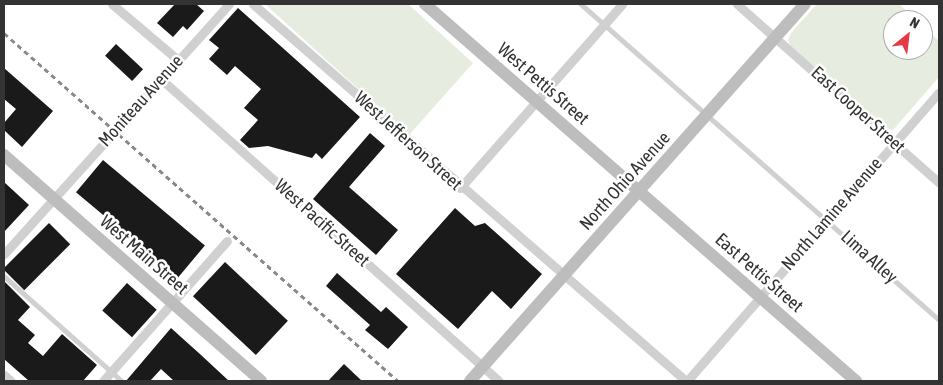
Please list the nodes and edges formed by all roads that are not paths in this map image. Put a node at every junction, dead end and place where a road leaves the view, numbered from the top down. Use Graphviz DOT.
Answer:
graph roads {
  1 [pos="112,4"];
  2 [pos="229,4"];
  3 [pos="253,4"];
  4 [pos="425,4"];
  5 [pos="581,4"];
  6 [pos="622,4"];
  7 [pos="737,4"];
  8 [pos="806,4"];
  9 [pos="604,24"];
  10 [pos="776,38"];
  11 [pos="178,60"];
  12 [pos="161,79"];
  13 [pos="939,92"];
  14 [pos="536,102"];
  15 [pos="709,115"];
  16 [pos="895,143"];
  17 [pos="4,155"];
  18 [pos="939,183"];
  19 [pos="460,188"];
  20 [pos="639,191"];
  21 [pos="52,198"];
  22 [pos="827,220"];
  23 [pos="227,241"];
  24 [pos="4,254"];
  25 [pos="4,276"];
  26 [pos="563,277"];
  27 [pos="759,296"];
  28 [pos="172,303"];
  29 [pos="939,320"];
  30 [pos="483,367"];
  31 [pos="111,372"];
  32 [pos="4,375"];
  33 [pos="11,381"];
  34 [pos="103,381"];
  35 [pos="122,381"];
  36 [pos="261,381"];
  37 [pos="470,381"];
  38 [pos="499,381"];
  39 [pos="687,381"];
  40 [pos="856,381"];
  1 -- 11 [label="street"];
  2 -- 11 [label="street, Moniteau Avenue"];
  3 -- 19 [label="street, West Jefferson Street"];
  4 -- 14 [label="main road, West Pettis Street"];
  5 -- 9 [label="lane, Lima Alley"];
  6 -- 9 [label="street"];
  7 -- 10 [label="street, East Cooper Street"];
  8 -- 10 [label="main road, North Ohio Avenue"];
  9 -- 14 [label="street"];
  9 -- 15 [label="lane, Lima Alley"];
  10 -- 15 [label="main road, North Ohio Avenue"];
  10 -- 16 [label="street, East Cooper Street"];
  11 -- 12 [label="street, Moniteau Avenue"];
  12 -- 21 [label="street, Moniteau Avenue"];
  12 -- 30 [label="street, West Pacific Street"];
  13 -- 16 [label="street, North Lamine Avenue"];
  14 -- 19 [label="street"];
  14 -- 20 [label="main road, West Pettis Street"];
  15 -- 20 [label="main road, North Ohio Avenue"];
  15 -- 22 [label="lane, Lima Alley"];
  16 -- 18 [label="street, East Cooper Street"];
  16 -- 22 [label="street, North Lamine Avenue"];
  17 -- 21 [label="main road, West Main Street"];
  19 -- 26 [label="street, West Jefferson Street"];
  20 -- 26 [label="main road, North Ohio Avenue"];
  20 -- 27 [label="main road, East Pettis Street"];
  21 -- 24 [label="street, Moniteau Avenue"];
  21 -- 28 [label="main road, West Main Street"];
  22 -- 27 [label="street, North Lamine Avenue"];
  22 -- 29 [label="lane, Lima Alley"];
  23 -- 28 [label="street"];
  25 -- 31 [label="lane"];
  26 -- 30 [label="main road, North Ohio Avenue"];
  26 -- 39 [label="street, West Jefferson Street"];
  27 -- 39 [label="street, North Lamine Avenue"];
  27 -- 40 [label="main road, East Pettis Street"];
  28 -- 31 [label="street"];
  28 -- 36 [label="main road, West Main Street"];
  30 -- 37 [label="main road, North Ohio Avenue"];
  30 -- 38 [label="street, West Pacific Street"];
  31 -- 34 [label="street"];
  31 -- 35 [label="lane"];
  32 -- 33 [label="street"];
}
